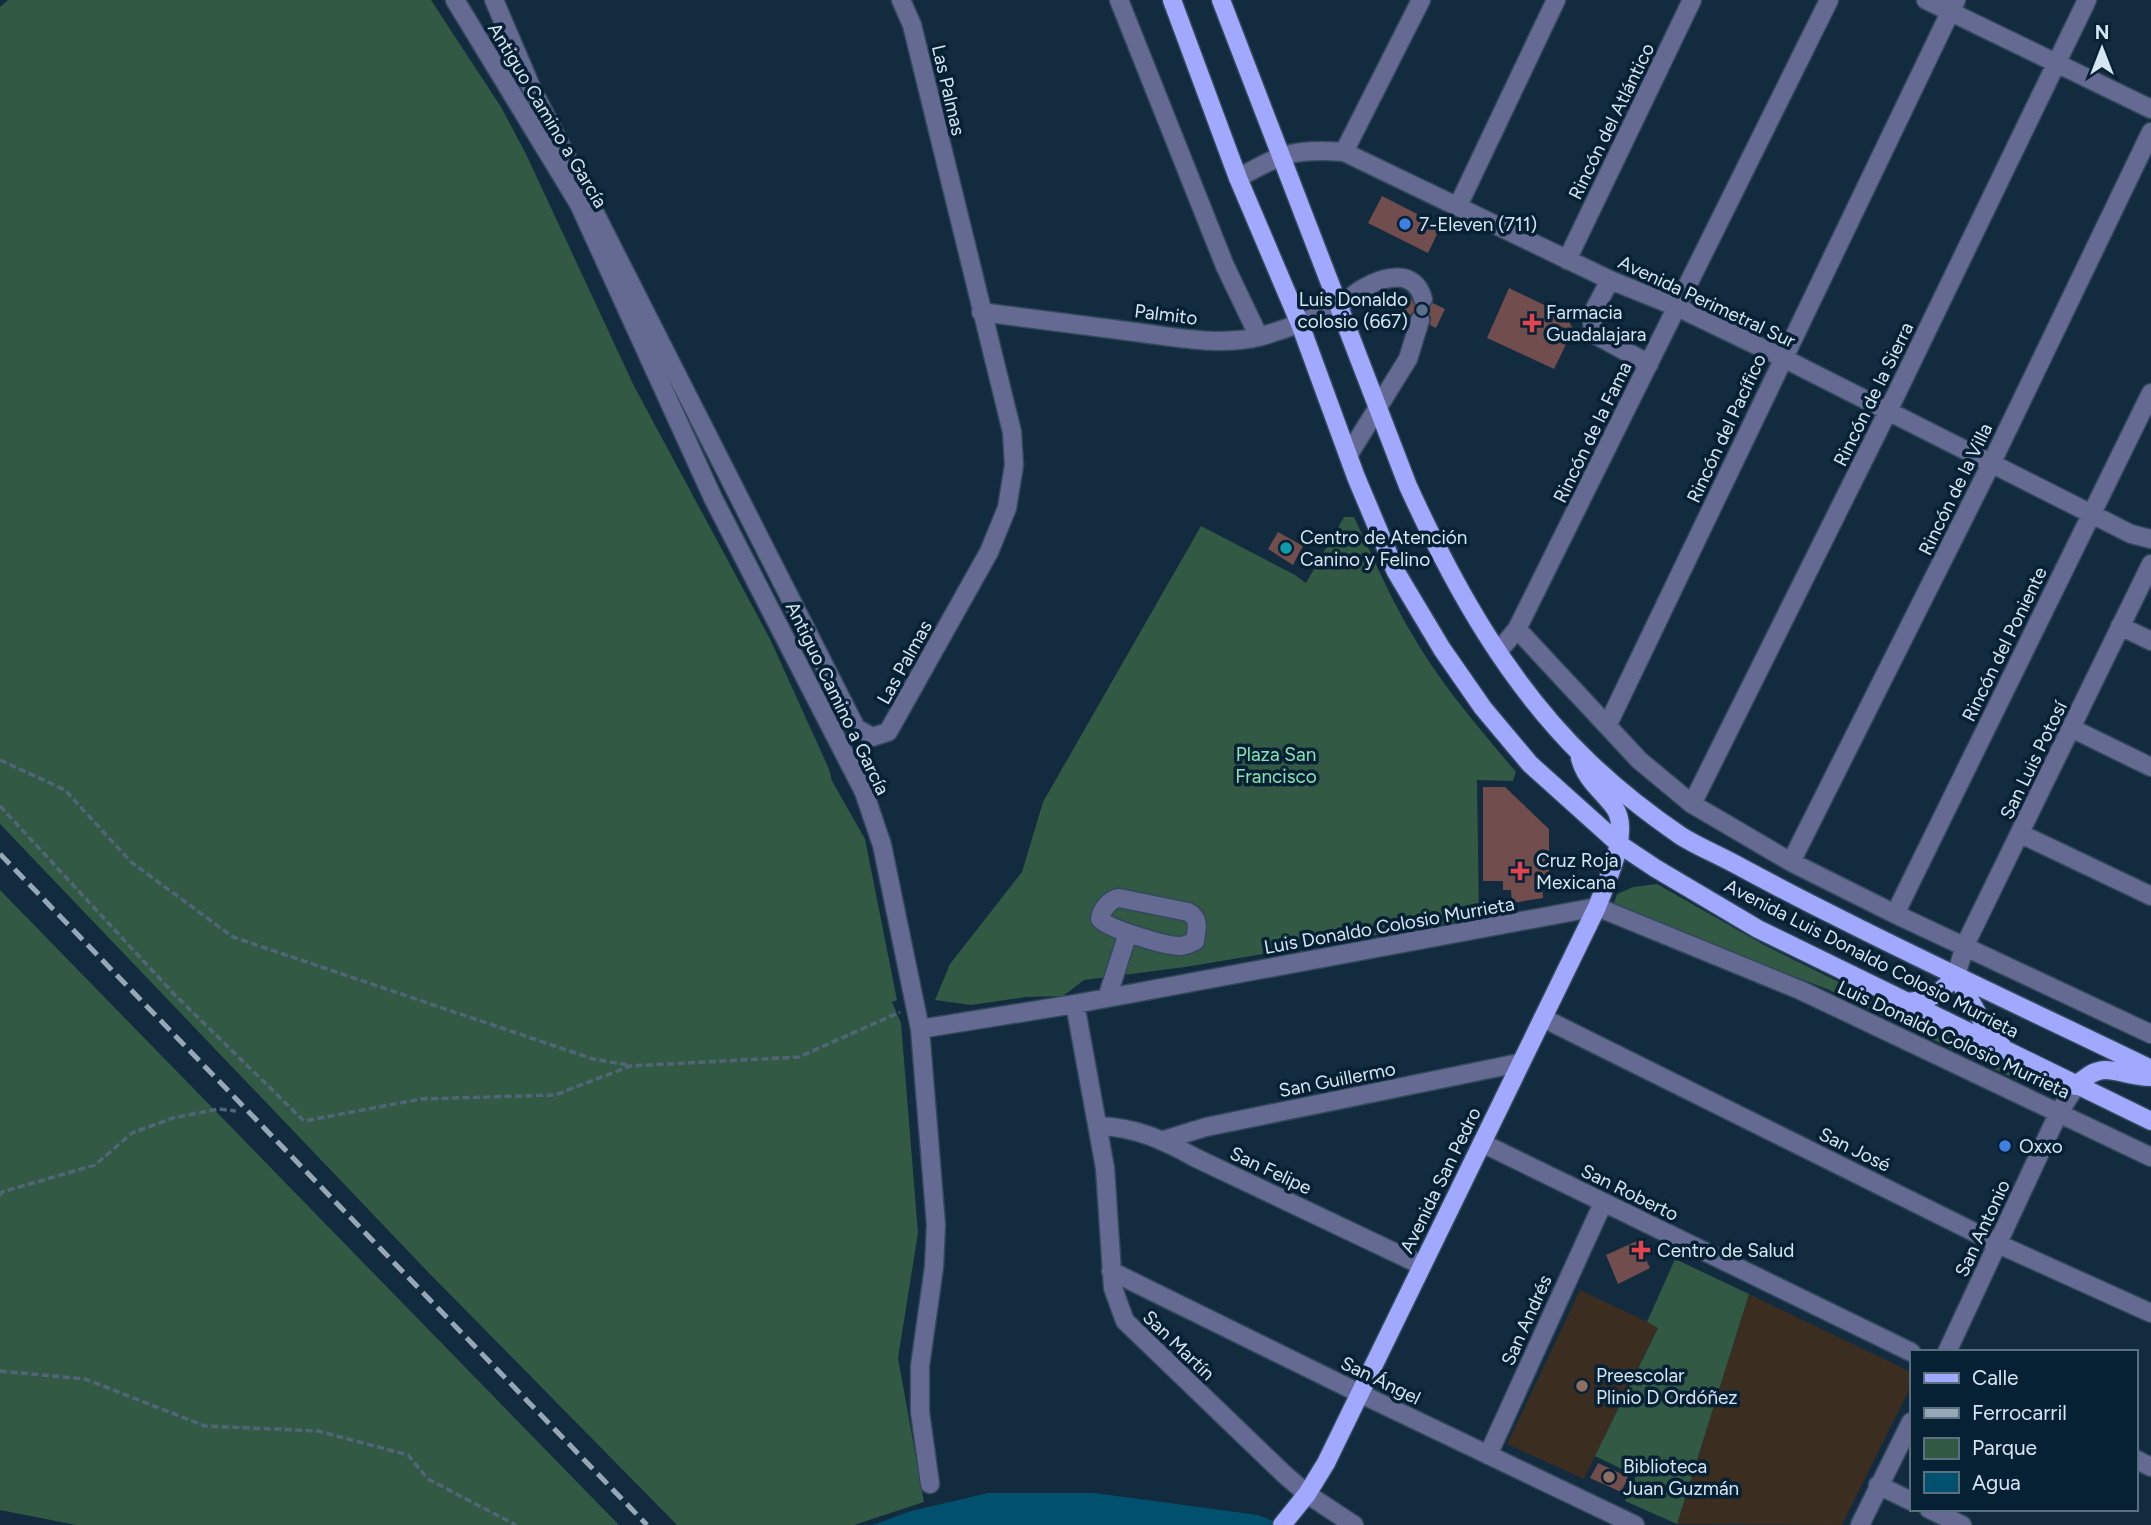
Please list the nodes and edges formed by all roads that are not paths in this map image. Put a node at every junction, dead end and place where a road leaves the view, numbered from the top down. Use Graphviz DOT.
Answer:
graph roads {
  1 [pos="455,0"];
  2 [pos="494,0"];
  3 [pos="901,0"];
  4 [pos="1119,0"];
  5 [pos="1172,0"];
  6 [pos="1221,0"];
  7 [pos="1421,0"];
  8 [pos="1556,0"];
  9 [pos="1692,0"];
  10 [pos="1829,0"];
  11 [pos="1926,0"];
  12 [pos="2087,0"];
  13 [pos="1954,6"];
  14 [pos="2056,63"];
  15 [pos="2151,109"];
  16 [pos="2151,132"];
  17 [pos="1344,152"];
  18 [pos="1280,155"];
  19 [pos="1238,178"];
  20 [pos="1458,206"];
  21 [pos="1567,260"];
  22 [pos="1610,280"];
  23 [pos="1423,299"];
  24 [pos="1340,306"];
  25 [pos="1677,307"];
  26 [pos="981,312"];
  27 [pos="1420,320"];
  28 [pos="1300,324"];
  29 [pos="1259,337"];
  30 [pos="1783,358"];
  31 [pos="1649,363"];
  32 [pos="2151,393"];
  33 [pos="1378,408"];
  34 [pos="1888,411"];
  35 [pos="1349,454"];
  36 [pos="1991,464"];
  37 [pos="2091,515"];
  38 [pos="2151,539"];
  39 [pos="2151,564"];
  40 [pos="2120,626"];
  41 [pos="1517,629"];
  42 [pos="2151,641"];
  43 [pos="1497,652"];
  44 [pos="1608,724"];
  45 [pos="2071,729"];
  46 [pos="1578,751"];
  47 [pos="2151,768"];
  48 [pos="1692,804"];
  49 [pos="2021,834"];
  50 [pos="1619,844"];
  51 [pos="1791,862"];
  52 [pos="2151,896"];
  53 [pos="1597,907"];
  54 [pos="1895,914"];
  55 [pos="1128,933"];
  56 [pos="1965,945"];
  57 [pos="1956,976"];
  58 [pos="1107,998"];
  59 [pos="1906,1002"];
  60 [pos="1074,1004"];
  61 [pos="1543,1018"];
  62 [pos="920,1029"];
  63 [pos="2151,1034"];
  64 [pos="2004,1049"];
  65 [pos="1519,1063"];
  66 [pos="2151,1069"];
  67 [pos="2151,1077"];
  68 [pos="2076,1086"];
  69 [pos="2059,1112"];
  70 [pos="2151,1121"];
  71 [pos="1098,1126"];
  72 [pos="1164,1140"];
  73 [pos="1482,1143"];
  74 [pos="2151,1157"];
  75 [pos="1603,1203"];
  76 [pos="1998,1244"];
  77 [pos="1422,1265"];
  78 [pos="1111,1271"];
  79 [pos="2151,1313"];
  80 [pos="1948,1350"];
  81 [pos="1910,1352"];
  82 [pos="1359,1393"];
  83 [pos="1910,1424"];
  84 [pos="1488,1455"];
  85 [pos="930,1484"];
  86 [pos="1878,1485"];
  87 [pos="1307,1494"];
  88 [pos="1910,1501"];
  89 [pos="1933,1511"];
  90 [pos="1284,1523"];
  91 [pos="1354,1525"];
  92 [pos="1634,1525"];
  93 [pos="1860,1525"];
  94 [pos="1962,1525"];
  1 -- 62 [label="street, Antiguo Camino a García"];
  2 -- 26 [label="street, Las Palmas"];
  3 -- 26 [label="street, Las Palmas"];
  4 -- 29 [label="street"];
  5 -- 19 [label="main road, Avenida Luis Donaldo Colosio Murrieta"];
  6 -- 18 [label="main road, Avenida Luis Donaldo Colosio Murrieta"];
  7 -- 17 [label="street"];
  8 -- 20 [label="street"];
  9 -- 21 [label="street, Rincón del Atlántico"];
  10 -- 25 [label="street, Rincón de la Fama"];
  11 -- 13 [label="street"];
  12 -- 14 [label="street, Rincón de la Sierra"];
  13 -- 14 [label="street"];
  13 -- 30 [label="street, Rincón del Pacífico"];
  14 -- 15 [label="street"];
  14 -- 34 [label="street, Rincón de la Sierra"];
  16 -- 36 [label="street, Rincón de la Villa"];
  17 -- 18 [label="street, Avenida Perimetral Sur"];
  17 -- 20 [label="street, Avenida Perimetral Sur"];
  18 -- 19 [label="street, Avenida Perimetral Sur"];
  18 -- 24 [label="main road, Avenida Luis Donaldo Colosio Murrieta"];
  19 -- 28 [label="main road, Avenida Luis Donaldo Colosio Murrieta"];
  20 -- 21 [label="street, Avenida Perimetral Sur"];
  21 -- 22 [label="street, Avenida Perimetral Sur"];
  22 -- 25 [label="street, Avenida Perimetral Sur"];
  22 -- 31 [label="street"];
  23 -- 24 [label="street, Palmito"];
  24 -- 28 [label="street, Palmito"];
  24 -- 33 [label="main road, Avenida Luis Donaldo Colosio Murrieta"];
  25 -- 30 [label="street, Avenida Perimetral Sur"];
  25 -- 31 [label="street, Rincón de la Fama"];
  26 -- 29 [label="street, Palmito"];
  27 -- 33 [label="street"];
  28 -- 29 [label="street, Palmito"];
  28 -- 35 [label="main road, Avenida Luis Donaldo Colosio Murrieta"];
  30 -- 34 [label="street, Avenida Perimetral Sur"];
  30 -- 44 [label="street, Rincón del Pacífico"];
  31 -- 41 [label="street, Rincón de la Fama"];
  32 -- 37 [label="street, Rincón del Poniente"];
  33 -- 35 [label="street"];
  33 -- 43 [label="main road, Avenida Luis Donaldo Colosio Murrieta"];
  34 -- 36 [label="street, Avenida Perimetral Sur"];
  34 -- 48 [label="street, Rincón de la Sierra"];
  35 -- 50 [label="main road, Avenida Luis Donaldo Colosio Murrieta"];
  36 -- 37 [label="street, Avenida Perimetral Sur"];
  36 -- 51 [label="street, Rincón de la Villa"];
  37 -- 38 [label="street, Avenida Perimetral Sur"];
  37 -- 54 [label="street, Rincón del Poniente"];
  39 -- 40 [label="street, San Luis Potosí"];
  40 -- 42 [label="street"];
  40 -- 45 [label="street, San Luis Potosí"];
  41 -- 43 [label="street, Rincón de la Fama"];
  41 -- 44 [label="street"];
  43 -- 46 [label="main road, Avenida Luis Donaldo Colosio Murrieta"];
  44 -- 48 [label="street"];
  45 -- 47 [label="street"];
  45 -- 49 [label="street, San Luis Potosí"];
  46 -- 50 [label="main road"];
  46 -- 57 [label="main road, Avenida Luis Donaldo Colosio Murrieta"];
  48 -- 51 [label="street"];
  49 -- 52 [label="street"];
  49 -- 56 [label="street, San Luis Potosí"];
  50 -- 53 [label="main road, Avenida San Pedro"];
  50 -- 59 [label="main road, Avenida Luis Donaldo Colosio Murrieta"];
  51 -- 54 [label="street"];
  53 -- 58 [label="street, Luis Donaldo Colosio Murrieta"];
  53 -- 61 [label="main road, Avenida San Pedro"];
  53 -- 69 [label="street, Luis Donaldo Colosio Murrieta"];
  54 -- 56 [label="street"];
  55 -- 55 [label="street"];
  55 -- 58 [label="street"];
  56 -- 57 [label="street, San Luis Potosí"];
  56 -- 63 [label="street"];
  57 -- 59 [label="main road"];
  57 -- 64 [label="main road"];
  57 -- 66 [label="main road, Avenida Luis Donaldo Colosio Murrieta"];
  58 -- 60 [label="street, Luis Donaldo Colosio Murrieta"];
  59 -- 64 [label="main road, Avenida Luis Donaldo Colosio Murrieta"];
  60 -- 62 [label="street, Luis Donaldo Colosio Murrieta"];
  60 -- 71 [label="street, San Martín"];
  61 -- 65 [label="main road, Avenida San Pedro"];
  61 -- 76 [label="street, San José"];
  62 -- 85 [label="street, Antiguo Camino a García"];
  64 -- 68 [label="main road, Avenida Luis Donaldo Colosio Murrieta"];
  65 -- 72 [label="street, San Guillermo"];
  65 -- 73 [label="main road, Avenida San Pedro"];
  67 -- 68 [label="main road"];
  68 -- 69 [label="street, San Antonio"];
  68 -- 70 [label="main road, Avenida Luis Donaldo Colosio Murrieta"];
  69 -- 74 [label="street, Luis Donaldo Colosio Murrieta"];
  69 -- 76 [label="street, San Antonio"];
  71 -- 72 [label="street, San Felipe"];
  71 -- 78 [label="street, San Martín"];
  72 -- 77 [label="street, San Felipe"];
  73 -- 75 [label="street, San Roberto"];
  73 -- 77 [label="main road, Avenida San Pedro"];
  75 -- 81 [label="street, San Roberto"];
  75 -- 84 [label="street, San Andrés"];
  76 -- 79 [label="street, San José"];
  76 -- 80 [label="street, San Antonio"];
  77 -- 82 [label="main road, Avenida San Pedro"];
  78 -- 82 [label="street, San Ángel"];
  78 -- 87 [label="street, San Martín"];
  82 -- 84 [label="street, San Ángel"];
  82 -- 87 [label="main road, Avenida San Pedro"];
  83 -- 86 [label="street"];
  84 -- 92 [label="street, San Ángel"];
  86 -- 88 [label="street"];
  86 -- 93 [label="street"];
  87 -- 90 [label="main road, Avenida San Pedro"];
  87 -- 91 [label="street, San Martín"];
  89 -- 94 [label="street"];
}
